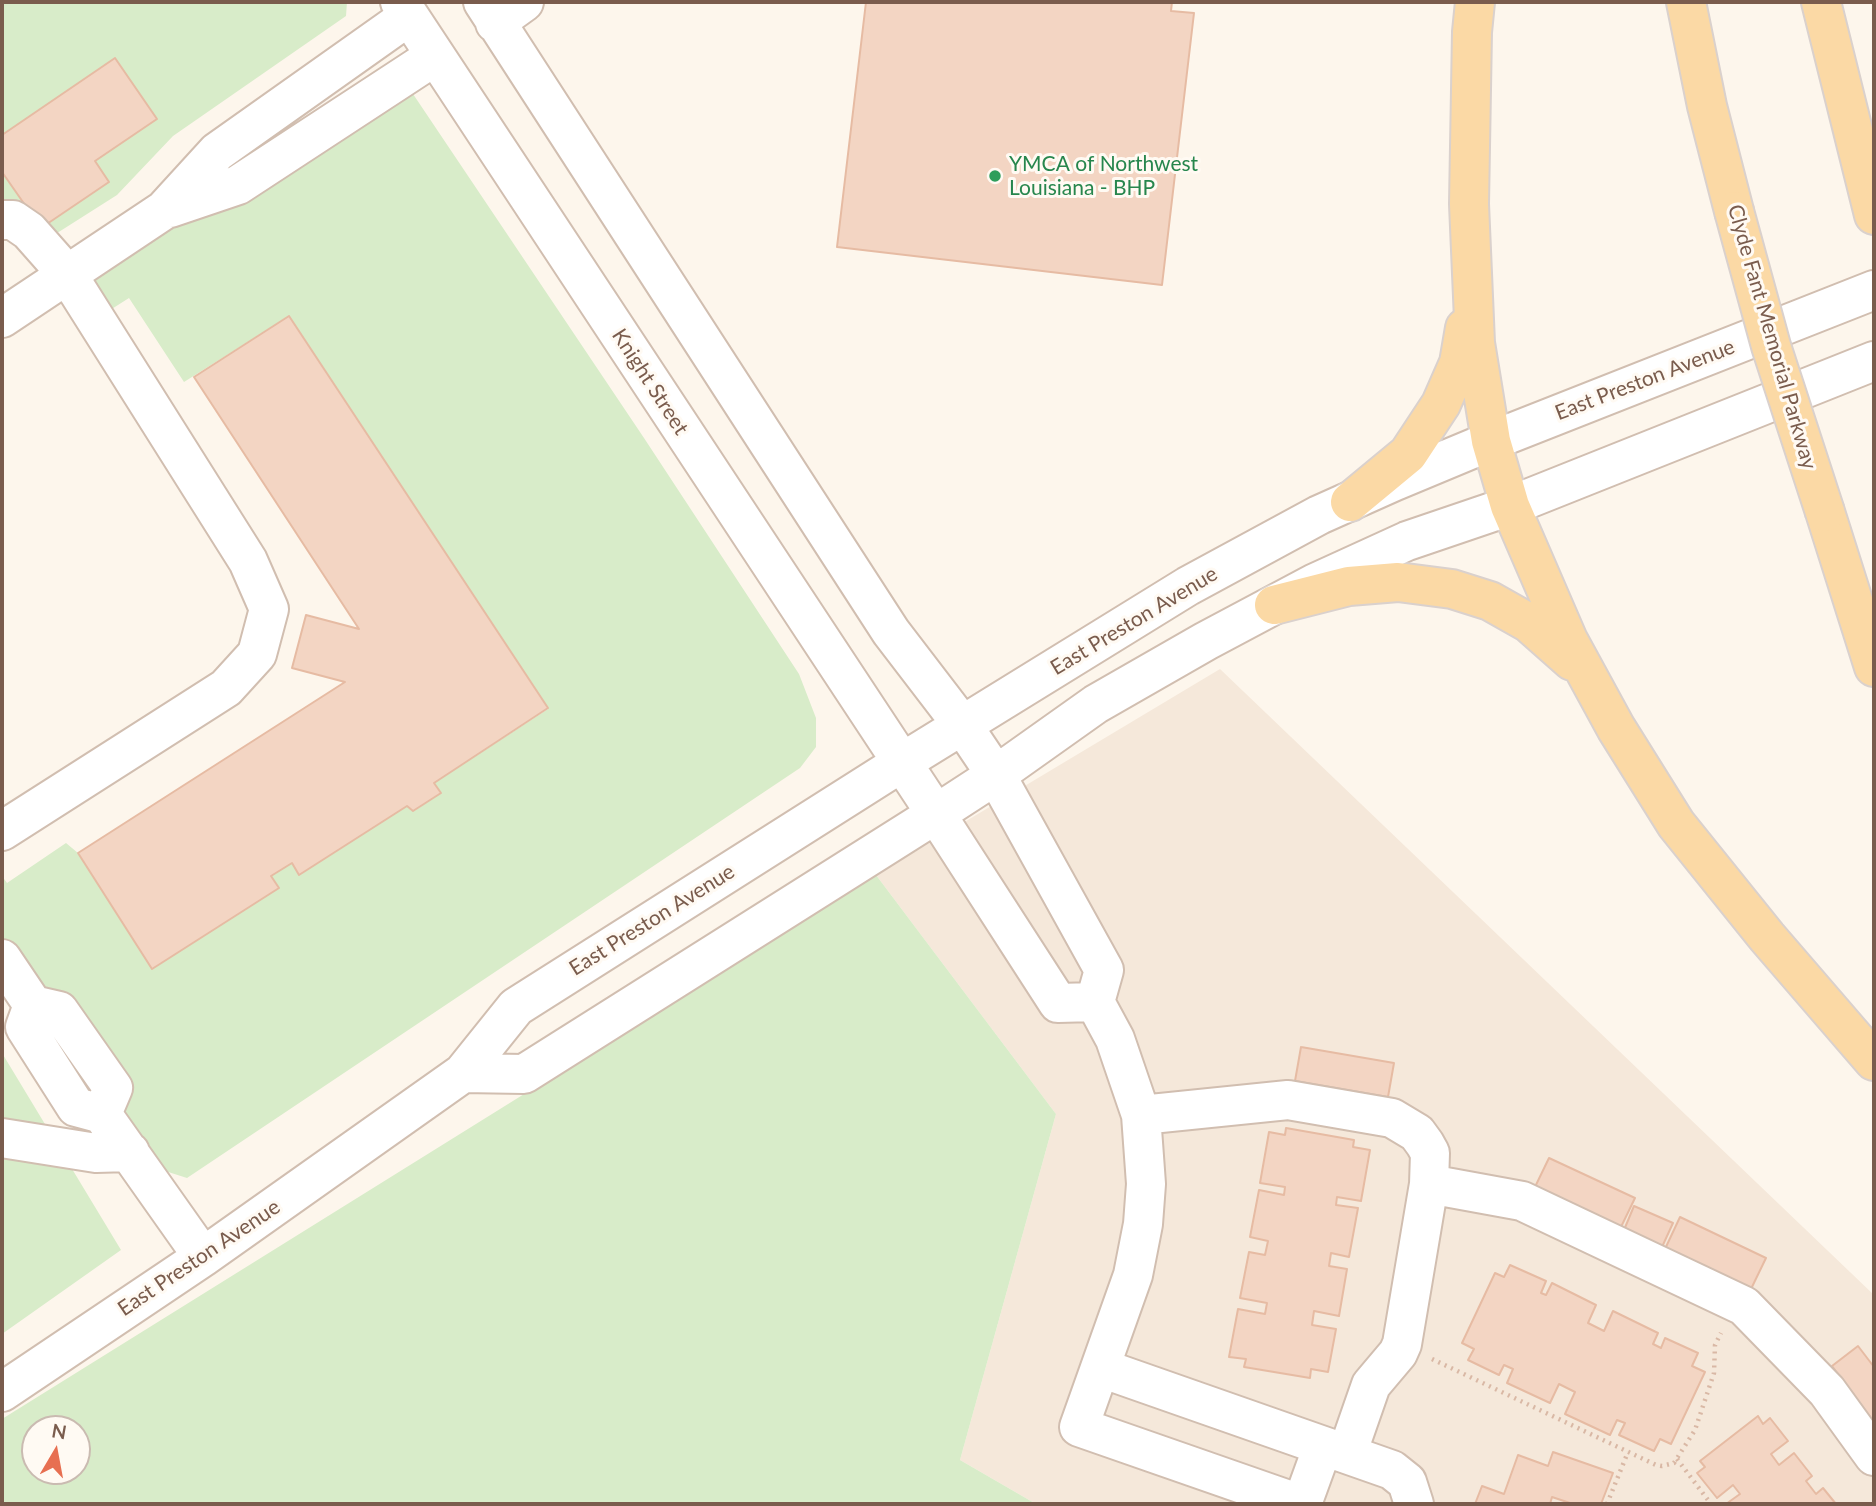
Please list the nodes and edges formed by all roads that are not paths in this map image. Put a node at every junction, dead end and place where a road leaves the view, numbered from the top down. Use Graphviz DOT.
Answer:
graph roads {
  1 [pos="1475,2"];
  2 [pos="1686,2"];
  3 [pos="1821,2"];
  4 [pos="405,9"];
  5 [pos="501,9"];
  6 [pos="435,56"];
  7 [pos="1870,198"];
  8 [pos="164,209"];
  9 [pos="2,220"];
  10 [pos="67,274"];
  11 [pos="1472,284"];
  12 [pos="1874,290"];
  13 [pos="2,318"];
  14 [pos="1874,361"];
  15 [pos="1491,441"];
  16 [pos="1350,502"];
  17 [pos="1510,506"];
  18 [pos="1274,605"];
  19 [pos="1874,667"];
  20 [pos="1593,686"];
  21 [pos="963,726"];
  22 [pos="901,763"];
  23 [pos="996,775"];
  24 [pos="936,814"];
  25 [pos="2,831"];
  26 [pos="2,959"];
  27 [pos="1095,1002"];
  28 [pos="1874,1061"];
  29 [pos="463,1073"];
  30 [pos="1141,1115"];
  31 [pos="2,1138"];
  32 [pos="130,1152"];
  33 [pos="1429,1184"];
  34 [pos="204,1258"];
  35 [pos="1101,1368"];
  36 [pos="2,1392"];
  37 [pos="1335,1450"];
  38 [pos="1874,1456"];
  39 [pos="1301,1504"];
  40 [pos="1414,1504"];
  1 -- 11 [label="main road"];
  2 -- 19 [label="main road, Clyde Fant Memorial Parkway, bridge"];
  3 -- 7 [label="main road"];
  4 -- 6 [label="street, Knight Street"];
  4 -- 8 [label="street"];
  5 -- 21 [label="street"];
  6 -- 8 [label="street"];
  6 -- 22 [label="street, Knight Street"];
  8 -- 10 [label="street"];
  9 -- 10 [label="street"];
  10 -- 13 [label="street"];
  10 -- 25 [label="street"];
  11 -- 15 [label="main road"];
  11 -- 16 [label="main road"];
  12 -- 15 [label="street, East Preston Avenue"];
  14 -- 17 [label="street"];
  15 -- 16 [label="street, East Preston Avenue"];
  15 -- 17 [label="main road"];
  16 -- 21 [label="street, East Preston Avenue"];
  17 -- 18 [label="street"];
  17 -- 20 [label="main road"];
  18 -- 20 [label="main road"];
  18 -- 23 [label="street"];
  20 -- 28 [label="main road"];
  21 -- 22 [label="street, East Preston Avenue"];
  21 -- 23 [label="street"];
  22 -- 24 [label="street, Knight Street"];
  22 -- 29 [label="street, East Preston Avenue"];
  23 -- 24 [label="street"];
  23 -- 27 [label="street"];
  24 -- 27 [label="street, Knight Street"];
  24 -- 29 [label="street"];
  26 -- 32 [label="street"];
  27 -- 30 [label="street"];
  29 -- 34 [label="street, East Preston Avenue"];
  30 -- 33 [label="street"];
  30 -- 35 [label="street"];
  31 -- 32 [label="street"];
  32 -- 34 [label="street"];
  33 -- 37 [label="street"];
  33 -- 38 [label="street"];
  34 -- 36 [label="street, East Preston Avenue"];
  35 -- 37 [label="street"];
  35 -- 39 [label="street"];
  37 -- 39 [label="street"];
  37 -- 40 [label="street"];
}
